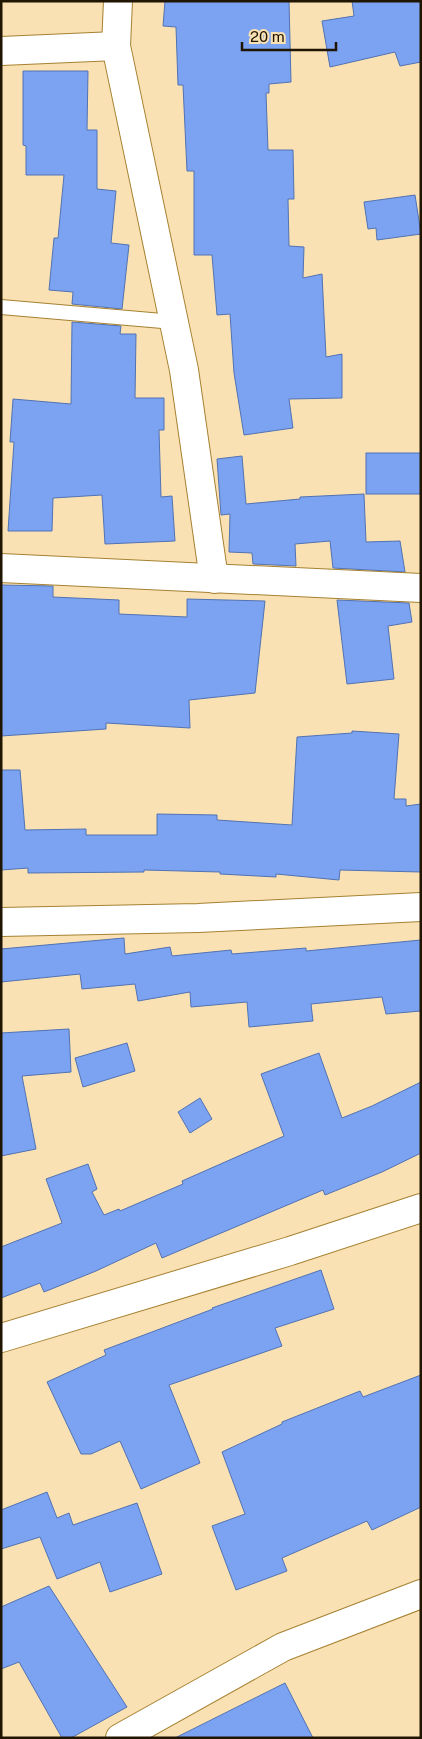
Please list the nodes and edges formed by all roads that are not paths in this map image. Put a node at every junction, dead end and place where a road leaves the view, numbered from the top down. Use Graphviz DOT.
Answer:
graph roads {
  1 [pos="118,1"];
  2 [pos="116,46"];
  3 [pos="1,50"];
  4 [pos="1,307"];
  5 [pos="174,322"];
  6 [pos="1,568"];
  7 [pos="214,579"];
  8 [pos="421,588"];
  9 [pos="421,907"];
  10 [pos="1,922"];
  11 [pos="421,1208"];
  12 [pos="1,1338"];
  13 [pos="421,1594"];
  14 [pos="120,1738"];
  1 -- 2 [label="street"];
  2 -- 3 [label="street"];
  2 -- 5 [label="street"];
  4 -- 5 [label="lane"];
  5 -- 7 [label="street"];
  6 -- 7 [label="street"];
  7 -- 8 [label="street"];
  9 -- 10 [label="street"];
  11 -- 12 [label="street"];
  13 -- 14 [label="street"];
}
